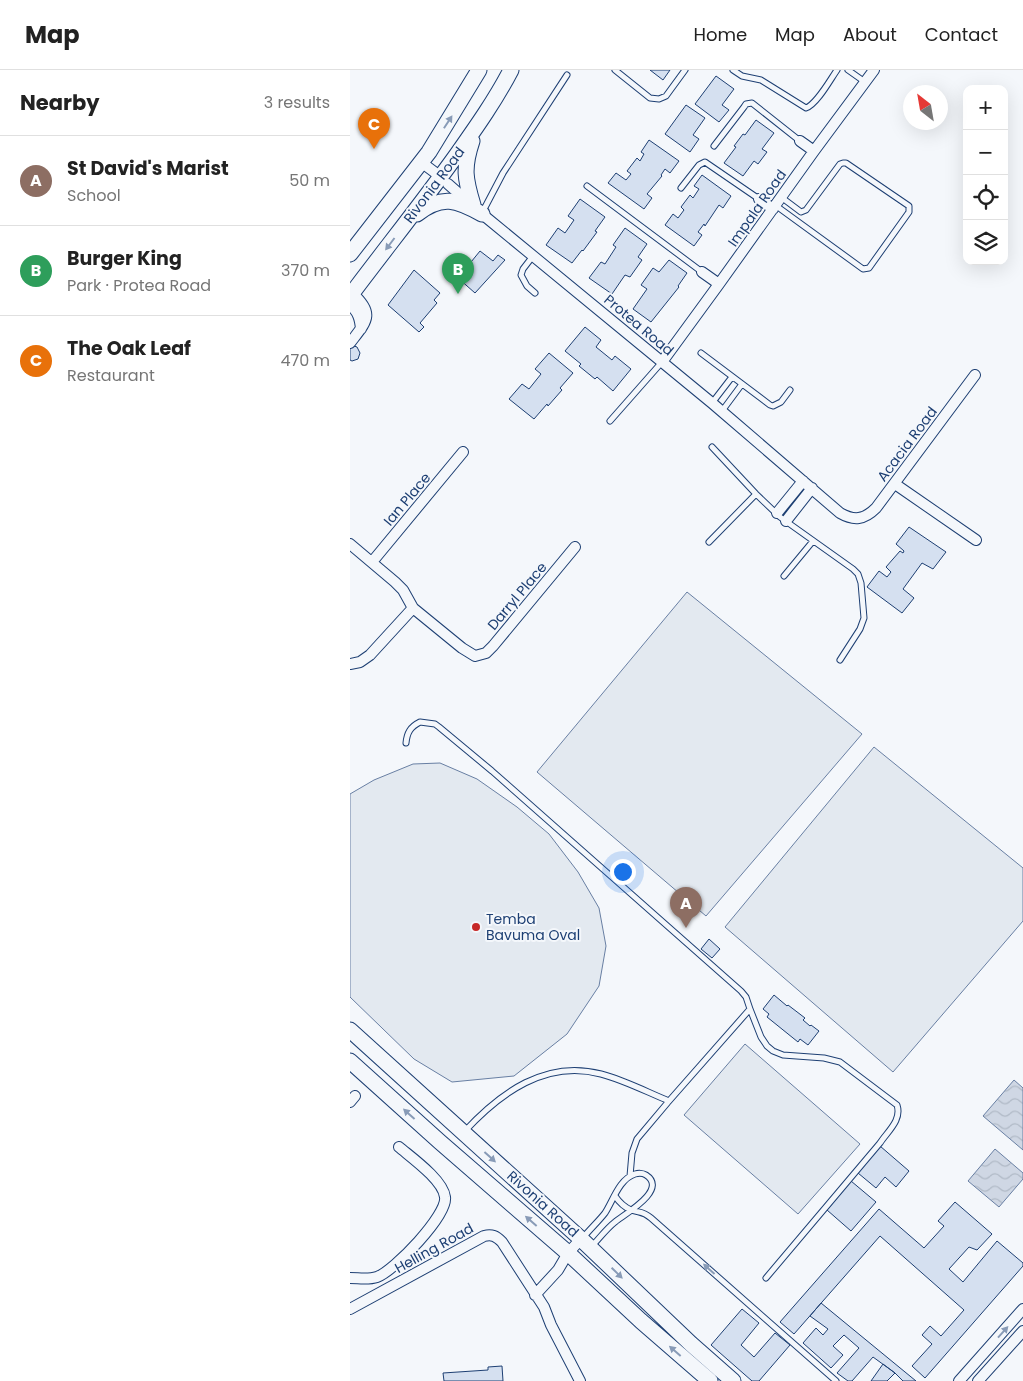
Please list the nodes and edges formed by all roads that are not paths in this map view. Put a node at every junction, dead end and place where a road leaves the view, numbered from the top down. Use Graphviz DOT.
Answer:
graph roads {
  1 [pos="479,70"];
  2 [pos="511,70"];
  3 [pos="615,70"];
  4 [pos="685,70"];
  5 [pos="733,70"];
  6 [pos="837,70"];
  7 [pos="848,70"];
  8 [pos="874,70"];
  9 [pos="567,75"];
  10 [pos="865,82"];
  11 [pos="478,126"];
  12 [pos="800,141"];
  13 [pos="714,146"];
  14 [pos="814,151"];
  15 [pos="421,162"];
  16 [pos="445,180"];
  17 [pos="587,186"];
  18 [pos="680,188"];
  19 [pos="759,200"];
  20 [pos="776,204"];
  21 [pos="477,209"];
  22 [pos="404,225"];
  23 [pos="350,254"];
  24 [pos="533,255"];
  25 [pos="702,272"];
  26 [pos="719,284"];
  27 [pos="535,293"];
  28 [pos="351,298"];
  29 [pos="350,343"];
  30 [pos="701,353"];
  31 [pos="662,362"];
  32 [pos="976,375"];
  33 [pos="732,377"];
  34 [pos="742,384"];
  35 [pos="790,390"];
  36 [pos="712,403"];
  37 [pos="721,411"];
  38 [pos="610,421"];
  39 [pos="712,447"];
  40 [pos="463,452"];
  41 [pos="803,481"];
  42 [pos="895,484"];
  43 [pos="812,488"];
  44 [pos="756,494"];
  45 [pos="777,513"];
  46 [pos="854,518"];
  47 [pos="786,521"];
  48 [pos="976,540"];
  49 [pos="813,541"];
  50 [pos="709,542"];
  51 [pos="350,544"];
  52 [pos="575,547"];
  53 [pos="372,562"];
  54 [pos="784,576"];
  55 [pos="414,608"];
  56 [pos="840,660"];
  57 [pos="350,664"];
  58 [pos="406,743"];
  59 [pos="750,1010"];
  60 [pos="350,1030"];
  61 [pos="350,1061"];
  62 [pos="669,1101"];
  63 [pos="464,1132"];
  64 [pos="399,1147"];
  65 [pos="630,1176"];
  66 [pos="615,1196"];
  67 [pos="632,1210"];
  68 [pos="586,1243"];
  69 [pos="572,1257"];
  70 [pos="350,1278"];
  71 [pos="766,1278"];
  72 [pos="535,1295"];
  73 [pos="350,1309"];
  74 [pos="1023,1309"];
  75 [pos="1023,1331"];
  76 [pos="980,1357"];
  77 [pos="992,1366"];
  78 [pos="580,1381"];
  79 [pos="710,1381"];
  80 [pos="733,1381"];
  81 [pos="836,1381"];
  82 [pos="959,1381"];
  83 [pos="978,1381"];
  15 -- 1 [label="main road, Rivonia Road, one-way"];
  2 -- 11 [label="main road, Rivonia Road"];
  3 -- 4 [label="lane"];
  5 -- 6 [label="lane"];
  7 -- 10 [label="lane"];
  8 -- 10 [label="street, Impala Road"];
  9 -- 21 [label="lane"];
  10 -- 14 [label="street, Impala Road"];
  11 -- 16 [label="main road, Rivonia Road"];
  11 -- 21 [label="main road"];
  12 -- 13 [label="lane"];
  12 -- 14 [label="street"];
  14 -- 20 [label="street, Impala Road"];
  15 -- 16 [label="street, Protea Road"];
  15 -- 23 [label="main road, Rivonia Road"];
  16 -- 21 [label="street, Protea Road"];
  16 -- 22 [label="main road, Rivonia Road"];
  17 -- 25 [label="lane"];
  18 -- 19 [label="lane"];
  19 -- 20 [label="street"];
  20 -- 20 [label="lane"];
  20 -- 26 [label="street, Impala Road"];
  21 -- 22 [label="main road"];
  21 -- 24 [label="street, Protea Road"];
  22 -- 28 [label="main road, Rivonia Road, one-way"];
  24 -- 27 [label="lane"];
  24 -- 31 [label="street, Protea Road"];
  25 -- 26 [label="street"];
  26 -- 31 [label="street, Impala Road"];
  28 -- 29 [label="street"];
  30 -- 33 [label="lane"];
  31 -- 36 [label="street, Protea Road"];
  31 -- 38 [label="lane"];
  32 -- 42 [label="street, Acacia Road"];
  33 -- 34 [label="lane"];
  33 -- 36 [label="lane"];
  34 -- 35 [label="lane"];
  34 -- 37 [label="lane"];
  36 -- 37 [label="street, Protea Road"];
  37 -- 41 [label="street, Protea Road"];
  39 -- 44 [label="lane"];
  40 -- 53 [label="street, Ian Place"];
  41 -- 43 [label="street, Protea Road"];
  41 -- 45 [label="street"];
  42 -- 46 [label="street, Acacia Road"];
  42 -- 48 [label="street"];
  43 -- 46 [label="street, Protea Road"];
  43 -- 47 [label="street"];
  44 -- 45 [label="lane"];
  44 -- 50 [label="lane"];
  45 -- 47 [label="lane"];
  47 -- 49 [label="lane"];
  49 -- 54 [label="lane"];
  49 -- 56 [label="lane"];
  51 -- 53 [label="street"];
  52 -- 55 [label="street, Darryl Place"];
  53 -- 55 [label="street"];
  55 -- 57 [label="street"];
  58 -- 59 [label="lane"];
  59 -- 62 [label="lane"];
  59 -- 71 [label="lane"];
  60 -- 63 [label="main road, Rivonia Road"];
  69 -- 61 [label="main road, Rivonia Road, one-way"];
  62 -- 63 [label="lane"];
  62 -- 65 [label="lane"];
  63 -- 68 [label="main road, Rivonia Road, one-way"];
  64 -- 70 [label="street"];
  65 -- 66 [label="lane"];
  65 -- 67 [label="lane"];
  66 -- 67 [label="lane"];
  66 -- 68 [label="lane"];
  67 -- 68 [label="lane"];
  81 -- 67 [label="lane, one-way"];
  68 -- 69 [label="street"];
  68 -- 80 [label="main road, Rivonia Road, one-way"];
  69 -- 72 [label="street"];
  79 -- 69 [label="main road, Rivonia Road, one-way"];
  72 -- 73 [label="street, Helling Road"];
  72 -- 78 [label="street"];
  76 -- 74 [label="street, one-way"];
  75 -- 77 [label="street"];
  76 -- 77 [label="street"];
  76 -- 82 [label="street"];
  77 -- 83 [label="street"];
}
